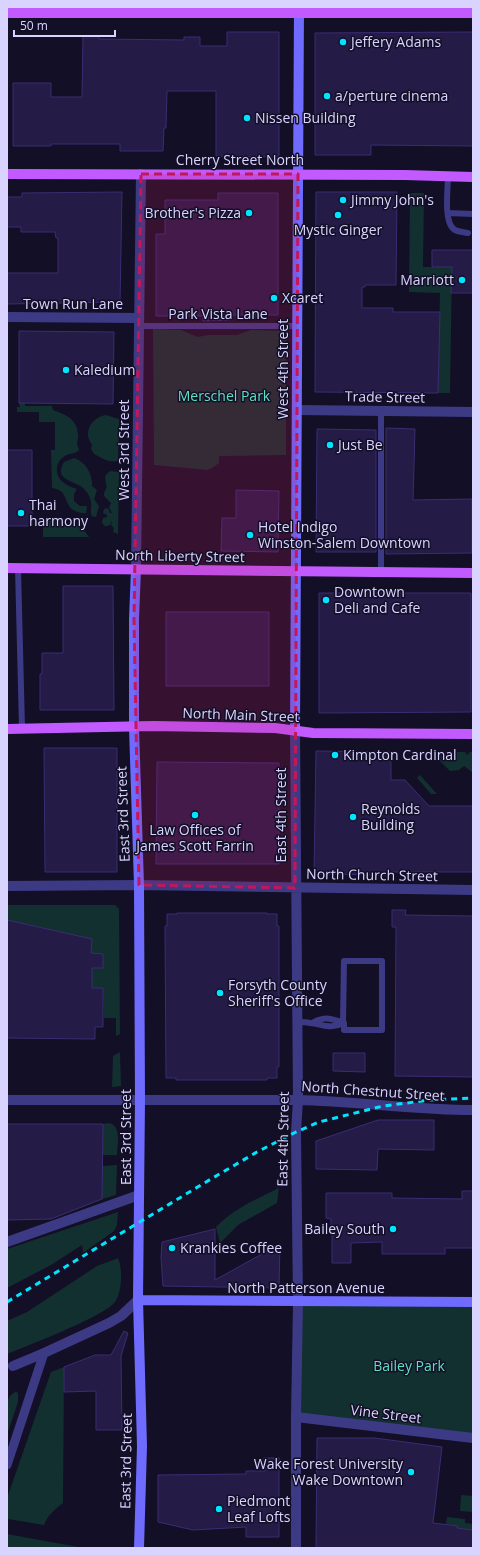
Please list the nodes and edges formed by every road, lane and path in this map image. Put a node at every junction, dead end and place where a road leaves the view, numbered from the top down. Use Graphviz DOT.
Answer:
graph roads {
  1 [pos="299,10"];
  2 [pos="7,13"];
  3 [pos="473,13"];
  4 [pos="7,174"];
  5 [pos="141,174"];
  6 [pos="298,174"];
  7 [pos="448,176"];
  8 [pos="473,177"];
  9 [pos="448,213"];
  10 [pos="473,214"];
  11 [pos="468,233"];
  12 [pos="7,317"];
  13 [pos="138,322"];
  14 [pos="297,326"];
  15 [pos="297,410"];
  16 [pos="381,411"];
  17 [pos="473,412"];
  18 [pos="7,568"];
  19 [pos="18,568"];
  20 [pos="136,569"];
  21 [pos="295,571"];
  22 [pos="381,572"];
  23 [pos="473,573"];
  24 [pos="134,727"];
  25 [pos="22,728"];
  26 [pos="7,729"];
  27 [pos="295,730"];
  28 [pos="473,734"];
  29 [pos="139,885"];
  30 [pos="7,886"];
  31 [pos="295,888"];
  32 [pos="473,890"];
  33 [pos="297,1022"];
  34 [pos="343,1023"];
  35 [pos="7,1100"];
  36 [pos="140,1100"];
  37 [pos="298,1100"];
  38 [pos="473,1110"];
  39 [pos="139,1195"];
  40 [pos="7,1242"];
  41 [pos="138,1300"];
  42 [pos="298,1302"];
  43 [pos="473,1302"];
  44 [pos="44,1354"];
  45 [pos="10,1367"];
  46 [pos="296,1417"];
  47 [pos="473,1438"];
  48 [pos="7,1465"];
  49 [pos="139,1548"];
  50 [pos="296,1548"];
  1 -- 2 [label="main road"];
  1 -- 3 [label="main road"];
  1 -- 6 [label="main road, West 4th Street"];
  4 -- 5 [label="main road, Cherry Street North"];
  5 -- 6 [label="main road, Cherry Street North"];
  5 -- 13 [label="street, West 3rd Street"];
  6 -- 7 [label="main road, Cherry Street North"];
  6 -- 14 [label="main road, West 4th Street"];
  7 -- 8 [label="main road, Cherry Street North"];
  7 -- 9 [label="lane"];
  9 -- 10 [label="lane"];
  9 -- 11 [label="lane"];
  12 -- 13 [label="street, Town Run Lane"];
  13 -- 14 [label="lane, Park Vista Lane"];
  13 -- 20 [label="street, West 3rd Street"];
  14 -- 15 [label="main road, West 4th Street"];
  15 -- 16 [label="street, Trade Street"];
  15 -- 21 [label="main road, West 4th Street"];
  16 -- 17 [label="street, Trade Street"];
  16 -- 22 [label="lane"];
  18 -- 19 [label="main road, North Liberty Street"];
  19 -- 20 [label="main road, North Liberty Street"];
  19 -- 25 [label="lane"];
  20 -- 21 [label="main road, North Liberty Street"];
  20 -- 24 [label="main road, West 3rd Street"];
  21 -- 22 [label="main road, North Liberty Street"];
  21 -- 27 [label="main road, West 4th Street"];
  22 -- 23 [label="main road, North Liberty Street"];
  24 -- 25 [label="main road, North Main Street"];
  24 -- 27 [label="main road, North Main Street"];
  24 -- 29 [label="main road, East 3rd Street"];
  25 -- 26 [label="main road, North Main Street"];
  27 -- 28 [label="main road, North Main Street"];
  27 -- 31 [label="street, East 4th Street"];
  29 -- 30 [label="street, North Church Street"];
  29 -- 31 [label="street, North Church Street"];
  29 -- 36 [label="main road, East 3rd Street"];
  31 -- 32 [label="street, North Church Street"];
  31 -- 33 [label="street, East 4th Street"];
  33 -- 34 [label="lane"];
  33 -- 37 [label="street, East 4th Street"];
  34 -- 34 [label="lane"];
  35 -- 36 [label="street, North Chestnut Street"];
  36 -- 37 [label="street, North Chestnut Street"];
  36 -- 39 [label="main road, East 3rd Street"];
  37 -- 38 [label="street, North Chestnut Street"];
  37 -- 42 [label="street, East 4th Street"];
  39 -- 40 [label="street"];
  39 -- 41 [label="main road, East 3rd Street"];
  41 -- 42 [label="main road, North Patterson Avenue"];
  41 -- 44 [label="street"];
  41 -- 49 [label="main road, East 3rd Street"];
  42 -- 43 [label="main road, North Patterson Avenue"];
  42 -- 46 [label="street, East 4th Street"];
  44 -- 45 [label="street"];
  44 -- 48 [label="street"];
  46 -- 47 [label="street, Vine Street"];
  46 -- 50 [label="street, East 4th Street"];
}
